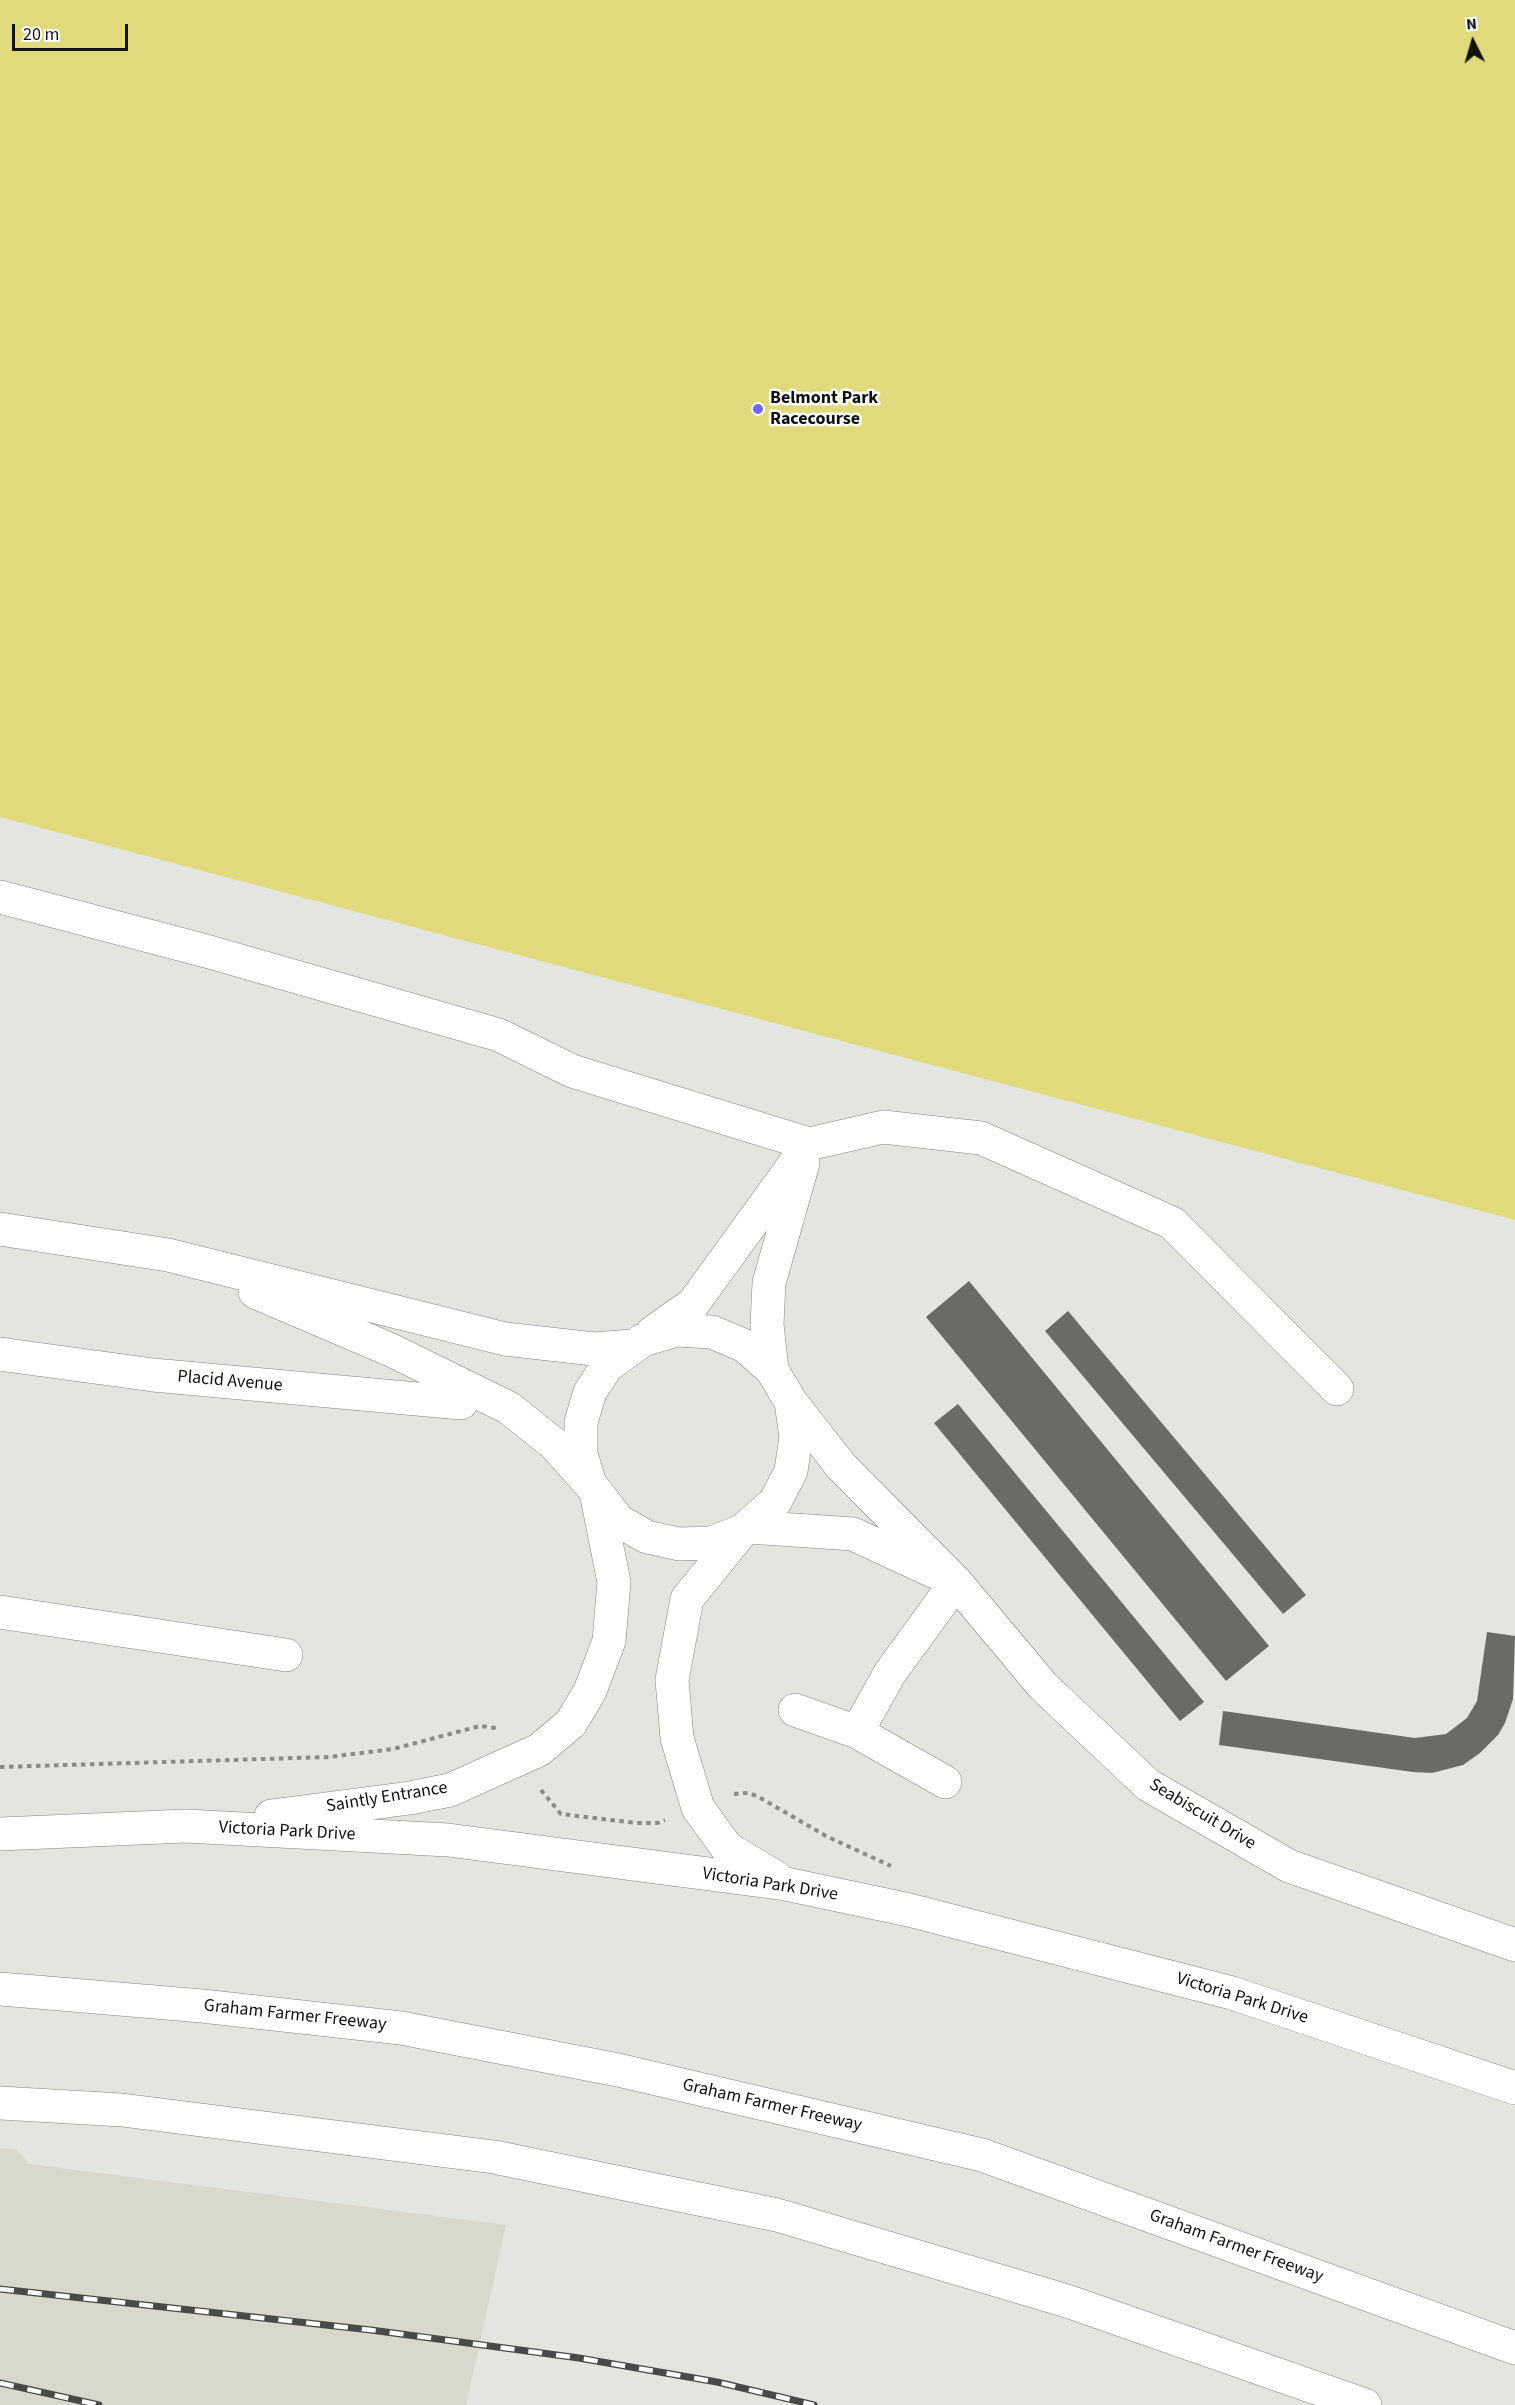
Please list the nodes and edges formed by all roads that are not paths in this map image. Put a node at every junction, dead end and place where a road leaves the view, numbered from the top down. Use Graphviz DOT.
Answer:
graph roads {
  1 [pos="0,897"];
  2 [pos="809,1144"];
  3 [pos="0,1229"];
  4 [pos="168,1255"];
  5 [pos="637,1343"];
  6 [pos="0,1354"];
  7 [pos="772,1370"];
  8 [pos="1337,1389"];
  9 [pos="790,1402"];
  10 [pos="461,1403"];
  11 [pos="594,1490"];
  12 [pos="746,1529"];
  13 [pos="956,1582"];
  14 [pos="0,1611"];
  15 [pos="286,1655"];
  16 [pos="795,1710"];
  17 [pos="857,1732"];
  18 [pos="945,1782"];
  19 [pos="186,1826"];
  20 [pos="0,1834"];
  21 [pos="786,1884"];
  22 [pos="1515,1946"];
  23 [pos="0,1989"];
  24 [pos="1515,2088"];
  25 [pos="0,2103"];
  26 [pos="1515,2348"];
  27 [pos="1365,2405"];
  1 -- 2 [label="main road"];
  2 -- 5 [label="main road, Saintly Entrance"];
  2 -- 7 [label="main road"];
  2 -- 8 [label="main road"];
  3 -- 4 [label="main road"];
  4 -- 5 [label="main road"];
  4 -- 11 [label="main road"];
  5 -- 7 [label="main road"];
  5 -- 11 [label="main road, Saintly Entrance"];
  6 -- 10 [label="main road, Placid Avenue"];
  7 -- 9 [label="main road"];
  9 -- 12 [label="main road"];
  9 -- 13 [label="main road, Seabiscuit Drive"];
  11 -- 12 [label="main road"];
  11 -- 19 [label="main road, Saintly Entrance"];
  12 -- 13 [label="main road"];
  12 -- 21 [label="main road"];
  13 -- 17 [label="main road"];
  13 -- 22 [label="main road, Seabiscuit Drive"];
  14 -- 15 [label="main road"];
  16 -- 17 [label="main road"];
  17 -- 18 [label="main road"];
  19 -- 20 [label="main road, Victoria Park Drive"];
  19 -- 21 [label="main road, Victoria Park Drive"];
  21 -- 24 [label="main road, Victoria Park Drive"];
  23 -- 26 [label="main road, Graham Farmer Freeway"];
  25 -- 27 [label="main road"];
}
